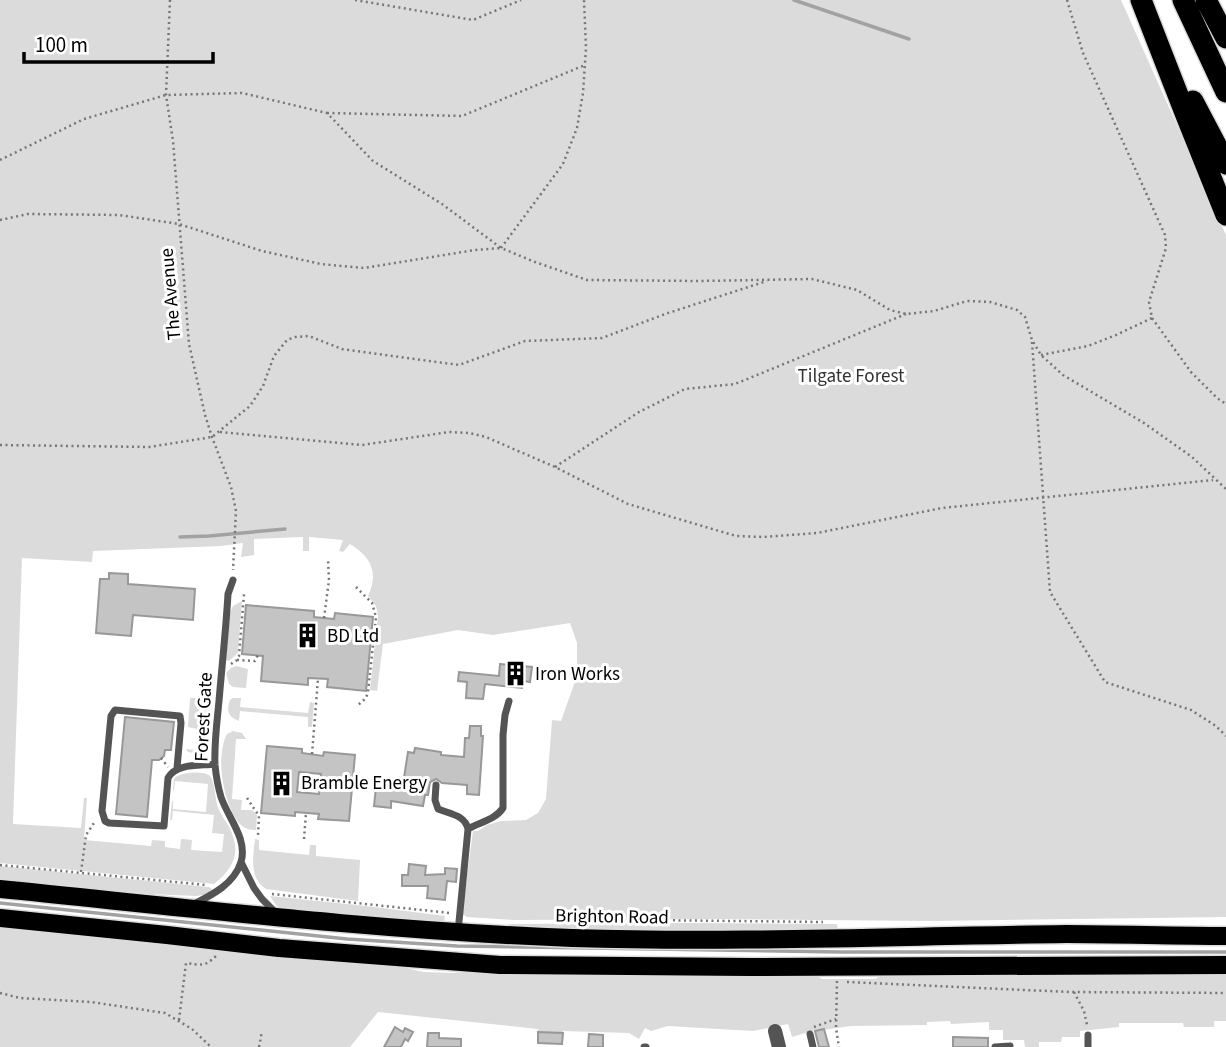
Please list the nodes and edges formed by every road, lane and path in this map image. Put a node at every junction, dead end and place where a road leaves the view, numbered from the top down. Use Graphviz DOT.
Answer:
graph roads {
  1 [pos="170,0"];
  2 [pos="355,0"];
  3 [pos="521,0"];
  4 [pos="584,0"];
  5 [pos="1067,0"];
  6 [pos="1141,0"];
  7 [pos="1147,0"];
  8 [pos="1183,0"];
  9 [pos="1206,0"];
  10 [pos="1226,38"];
  11 [pos="585,65"];
  12 [pos="1226,92"];
  13 [pos="166,95"];
  14 [pos="327,113"];
  15 [pos="0,160"];
  16 [pos="1226,164"];
  17 [pos="1226,215"];
  18 [pos="0,220"];
  19 [pos="179,225"];
  20 [pos="501,248"];
  21 [pos="771,280"];
  22 [pos="906,314"];
  23 [pos="1152,318"];
  24 [pos="1032,340"];
  25 [pos="1041,355"];
  26 [pos="1226,404"];
  27 [pos="220,432"];
  28 [pos="212,437"];
  29 [pos="0,445"];
  30 [pos="555,467"];
  31 [pos="1214,480"];
  32 [pos="1226,489"];
  33 [pos="1044,498"];
  34 [pos="328,559"];
  35 [pos="233,580"];
  36 [pos="356,587"];
  37 [pos="244,594"];
  38 [pos="324,618"];
  39 [pos="258,655"];
  40 [pos="237,660"];
  41 [pos="222,667"];
  42 [pos="318,679"];
  43 [pos="509,701"];
  44 [pos="357,706"];
  45 [pos="1226,736"];
  46 [pos="312,754"];
  47 [pos="215,764"];
  48 [pos="177,768"];
  49 [pos="436,785"];
  50 [pos="247,798"];
  51 [pos="306,813"];
  52 [pos="103,817"];
  53 [pos="468,829"];
  54 [pos="258,835"];
  55 [pos="304,839"];
  56 [pos="241,862"];
  57 [pos="0,865"];
  58 [pos="81,872"];
  59 [pos="223,887"];
  60 [pos="0,888"];
  61 [pos="257,893"];
  62 [pos="186,908"];
  63 [pos="281,917"];
  64 [pos="0,918"];
  65 [pos="551,922"];
  66 [pos="828,922"];
  67 [pos="459,926"];
  68 [pos="1226,936"];
  69 [pos="218,955"];
  70 [pos="1226,965"];
  71 [pos="1074,992"];
  72 [pos="0,993"];
  73 [pos="1226,993"];
  74 [pos="179,1020"];
  75 [pos="262,1031"];
  76 [pos="775,1031"];
  77 [pos="810,1034"];
  78 [pos="1088,1035"];
  79 [pos="1010,1046"];
  80 [pos="212,1047"];
  81 [pos="259,1047"];
  82 [pos="779,1047"];
  83 [pos="813,1047"];
  84 [pos="839,1047"];
  85 [pos="995,1047"];
  86 [pos="1088,1047"];
  1 -- 13 [label="path, The Avenue"];
  2 -- 3 [label="path"];
  4 -- 11 [label="path"];
  5 -- 23 [label="path"];
  6 -- 17 [label="highway"];
  7 -- 16 [label="highway"];
  8 -- 12 [label="highway"];
  9 -- 10 [label="highway"];
  11 -- 14 [label="path"];
  11 -- 20 [label="path"];
  13 -- 14 [label="path"];
  13 -- 15 [label="path"];
  13 -- 19 [label="path, The Avenue"];
  14 -- 20 [label="path"];
  18 -- 19 [label="path"];
  19 -- 20 [label="path"];
  19 -- 28 [label="path, The Avenue"];
  20 -- 21 [label="path"];
  21 -- 22 [label="path"];
  21 -- 27 [label="path"];
  22 -- 24 [label="path"];
  22 -- 30 [label="path"];
  23 -- 25 [label="path"];
  23 -- 26 [label="path"];
  24 -- 25 [label="path"];
  24 -- 33 [label="path"];
  25 -- 31 [label="path"];
  27 -- 28 [label="path"];
  27 -- 30 [label="path"];
  28 -- 29 [label="path"];
  28 -- 35 [label="path, The Avenue"];
  30 -- 33 [label="path"];
  31 -- 32 [label="path"];
  31 -- 33 [label="path"];
  33 -- 45 [label="path"];
  34 -- 38 [label="path"];
  35 -- 41 [label="lane, Forest Gate"];
  36 -- 44 [label="path"];
  37 -- 40 [label="path"];
  39 -- 40 [label="path"];
  40 -- 41 [label="path"];
  41 -- 47 [label="lane, Forest Gate"];
  42 -- 46 [label="path"];
  43 -- 53 [label="lane"];
  47 -- 48 [label="lane"];
  47 -- 56 [label="lane, Forest Gate"];
  48 -- 52 [label="lane"];
  48 -- 52 [label="lane"];
  49 -- 53 [label="lane"];
  50 -- 54 [label="path"];
  51 -- 55 [label="path"];
  52 -- 58 [label="path"];
  53 -- 67 [label="lane"];
  56 -- 59 [label="lane"];
  56 -- 61 [label="lane, Forest Gate"];
  57 -- 58 [label="path"];
  58 -- 59 [label="path"];
  59 -- 62 [label="lane"];
  60 -- 62 [label="main road, Brighton Road"];
  61 -- 63 [label="lane, Forest Gate"];
  61 -- 67 [label="path"];
  62 -- 63 [label="main road, Brighton Road"];
  63 -- 67 [label="main road, Brighton Road"];
  64 -- 70 [label="main road"];
  65 -- 66 [label="path"];
  67 -- 68 [label="main road, Brighton Road"];
  69 -- 74 [label="path"];
  71 -- 73 [label="path"];
  71 -- 78 [label="path"];
  71 -- 84 [label="path"];
  72 -- 74 [label="path"];
  74 -- 80 [label="path"];
  75 -- 81 [label="path"];
  76 -- 82 [label="street"];
  77 -- 83 [label="lane"];
  78 -- 86 [label="lane"];
  79 -- 85 [label="lane"];
}
